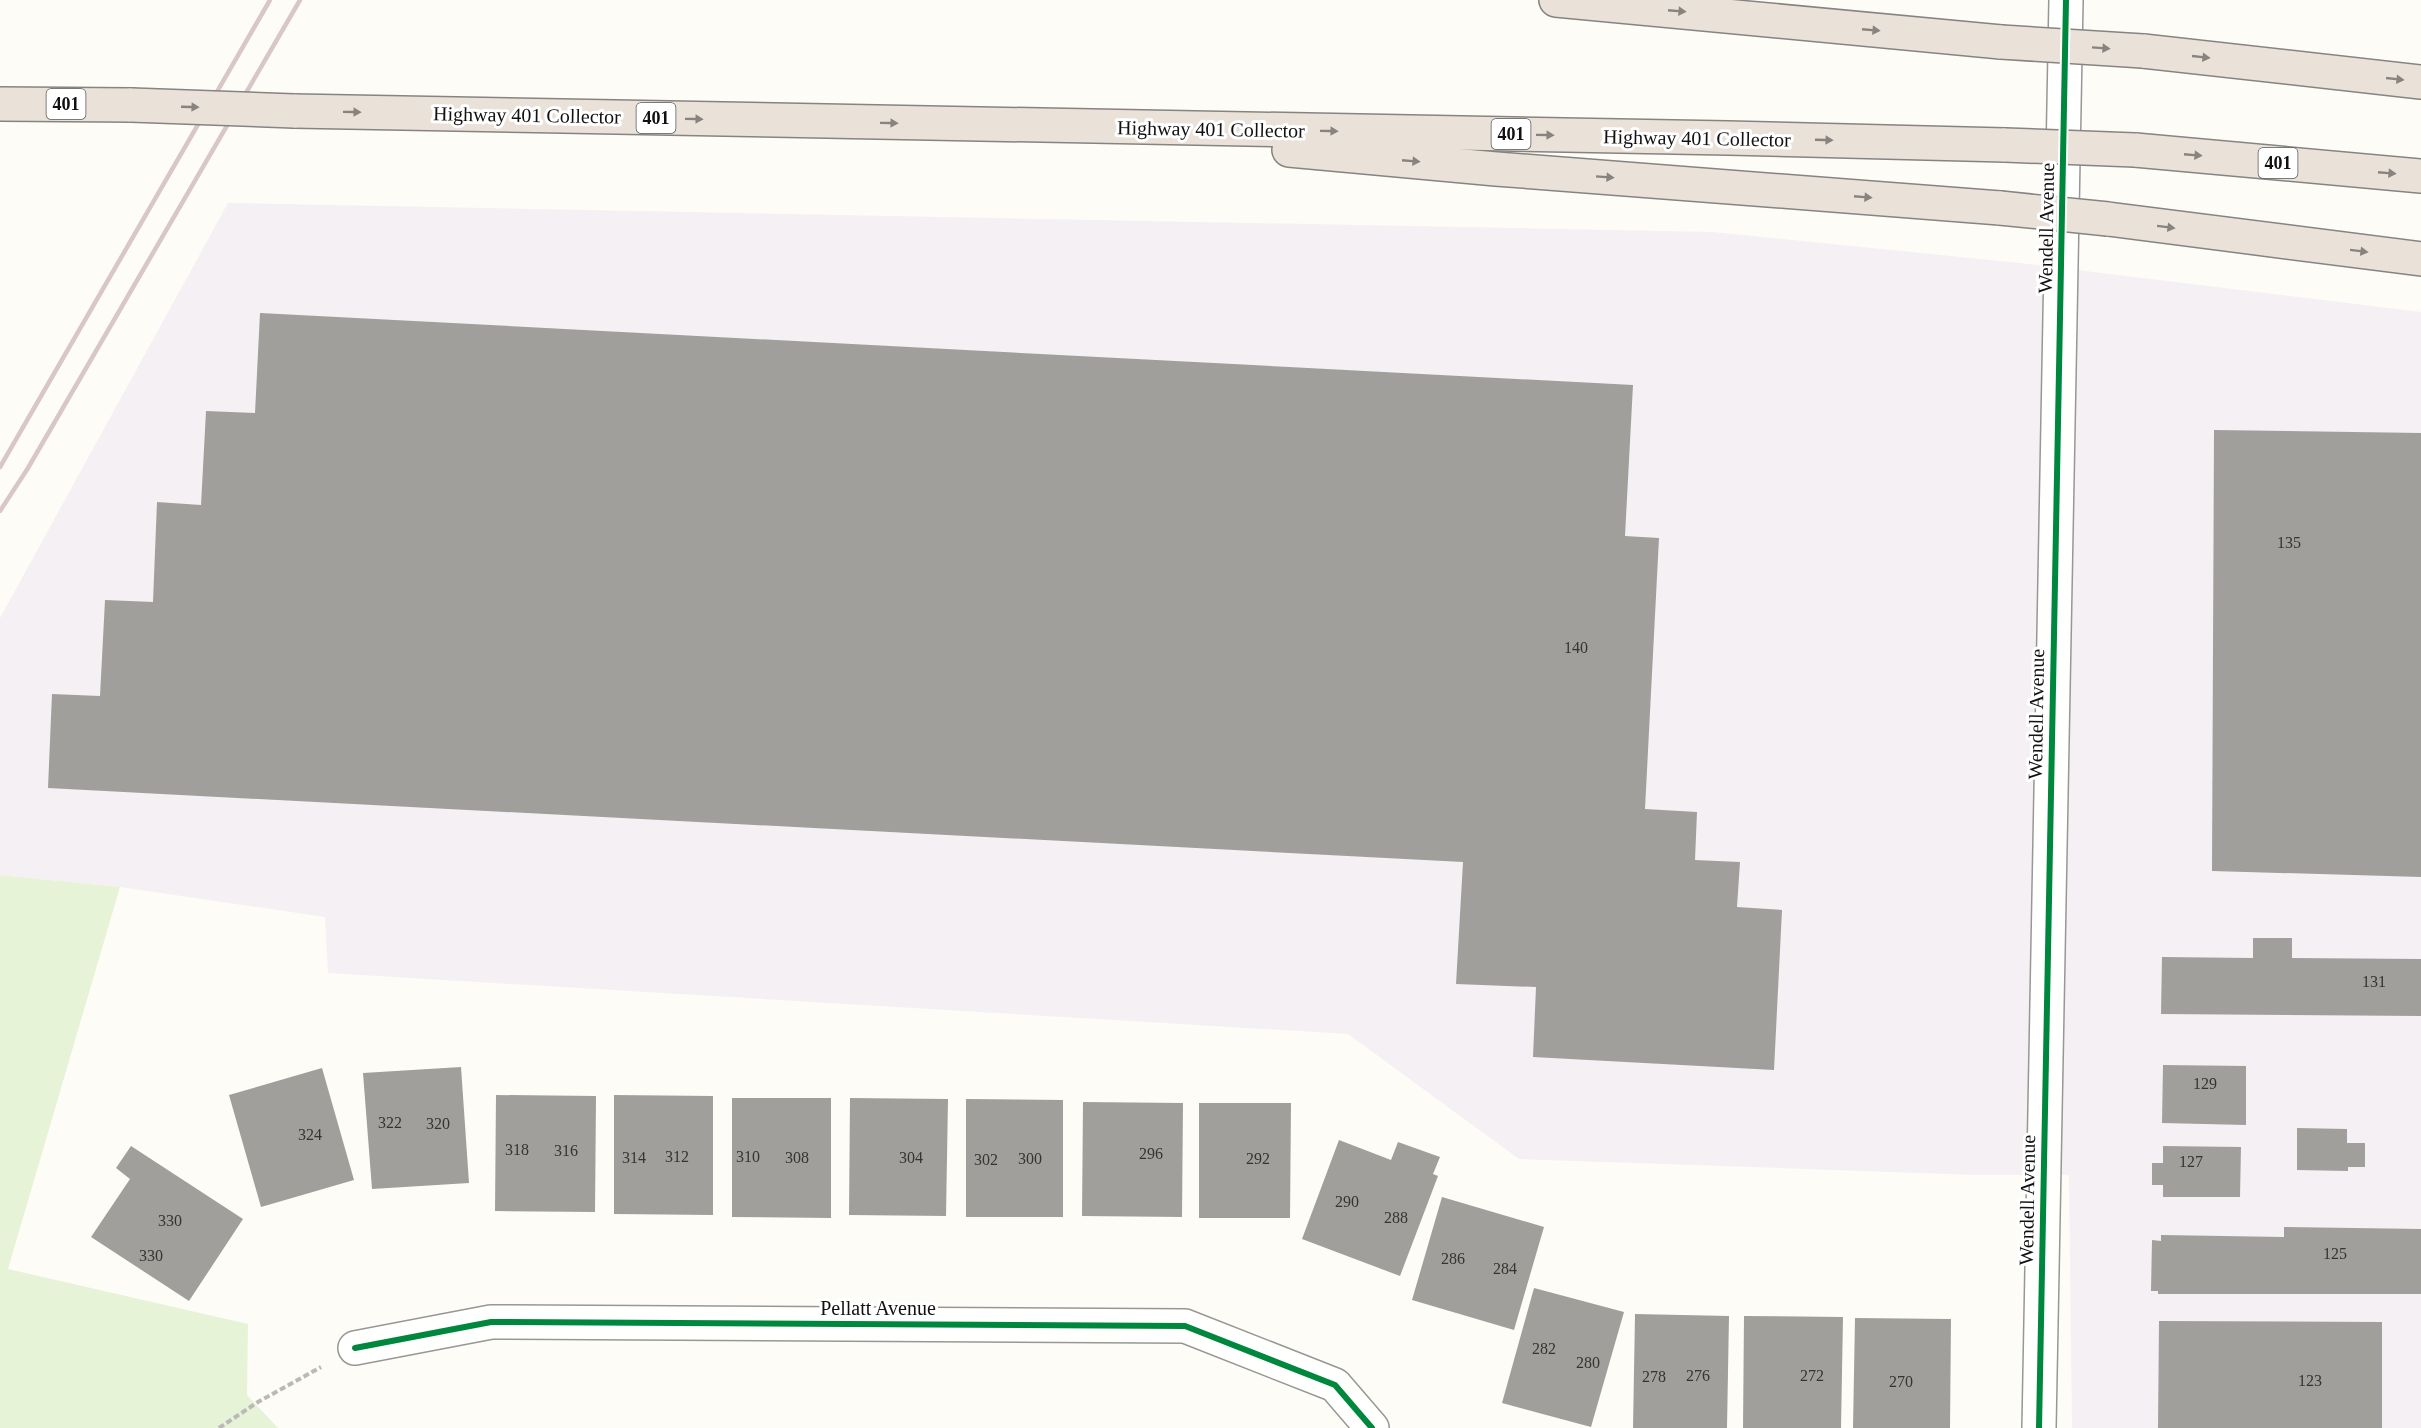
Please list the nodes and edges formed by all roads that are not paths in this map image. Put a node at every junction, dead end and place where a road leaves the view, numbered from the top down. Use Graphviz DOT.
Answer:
graph roads {
  1 [pos="1556,0"];
  2 [pos="2066,0"];
  3 [pos="2421,82"];
  4 [pos="0,104"];
  5 [pos="1018,126"];
  6 [pos="2421,176"];
  7 [pos="2421,259"];
  8 [pos="355,1348"];
  9 [pos="1372,1428"];
  10 [pos="2039,1428"];
  1 -- 3 [label="highway, one-way, bridge"];
  2 -- 10 [label="street, Wendell Avenue"];
  4 -- 5 [label="highway, Highway 401 Collector / 401, one-way, bridge"];
  5 -- 6 [label="highway, Highway 401 Collector / 401, one-way, bridge"];
  5 -- 7 [label="highway, one-way, bridge"];
  8 -- 9 [label="street, Pellatt Avenue"];
}
